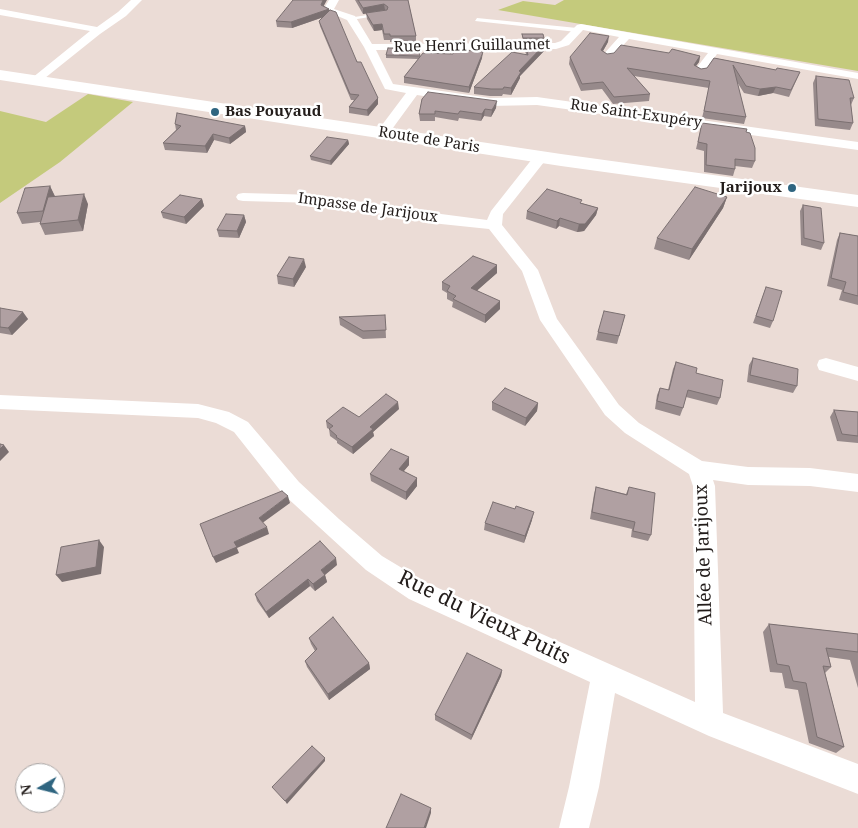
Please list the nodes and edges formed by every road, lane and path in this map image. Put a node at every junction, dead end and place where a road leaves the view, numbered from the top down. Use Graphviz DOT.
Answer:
graph roads {
  1 [pos="137,0"];
  2 [pos="334,0"];
  3 [pos="0,12"];
  4 [pos="385,13"];
  5 [pos="351,18"];
  6 [pos="477,20"];
  7 [pos="99,30"];
  8 [pos="577,30"];
  9 [pos="626,34"];
  10 [pos="369,47"];
  11 [pos="715,50"];
  12 [pos="607,56"];
  13 [pos="700,71"];
  14 [pos="0,75"];
  15 [pos="858,76"];
  16 [pos="36,80"];
  17 [pos="414,91"];
  18 [pos="382,133"];
  19 [pos="858,146"];
  20 [pos="541,157"];
  21 [pos="243,197"];
  22 [pos="858,201"];
  23 [pos="494,225"];
  24 [pos="826,365"];
  25 [pos="858,374"];
  26 [pos="0,402"];
  27 [pos="698,469"];
  28 [pos="858,483"];
  29 [pos="605,675"];
  30 [pos="709,722"];
  31 [pos="858,779"];
  32 [pos="574,828"];
  1 -- 7 [label="street"];
  2 -- 5 [label="street"];
  3 -- 7 [label="street"];
  4 -- 5 [label="lane"];
  5 -- 10 [label="street"];
  6 -- 8 [label="lane"];
  7 -- 16 [label="street"];
  8 -- 9 [label="street"];
  8 -- 10 [label="street, Rue Henri Guillaumet"];
  9 -- 11 [label="street"];
  9 -- 12 [label="street"];
  10 -- 17 [label="street, Rue Saint-Exupéry"];
  11 -- 13 [label="street"];
  11 -- 15 [label="street"];
  14 -- 16 [label="main road, Route de Paris"];
  16 -- 18 [label="main road, Route de Paris"];
  17 -- 18 [label="street"];
  17 -- 19 [label="street, Rue Saint-Exupéry"];
  18 -- 20 [label="main road, Route de Paris"];
  20 -- 22 [label="main road, Route de Paris"];
  20 -- 23 [label="street"];
  21 -- 23 [label="street, Impasse de Jarijoux"];
  23 -- 27 [label="street, Allée de Jarijoux"];
  24 -- 25 [label="street"];
  26 -- 29 [label="street, Rue du Vieux Puits"];
  27 -- 28 [label="street"];
  27 -- 30 [label="street, Allée de Jarijoux"];
  29 -- 30 [label="street, Rue du Vieux Puits"];
  29 -- 32 [label="street"];
  30 -- 31 [label="street, Rue du Vieux Puits"];
}
